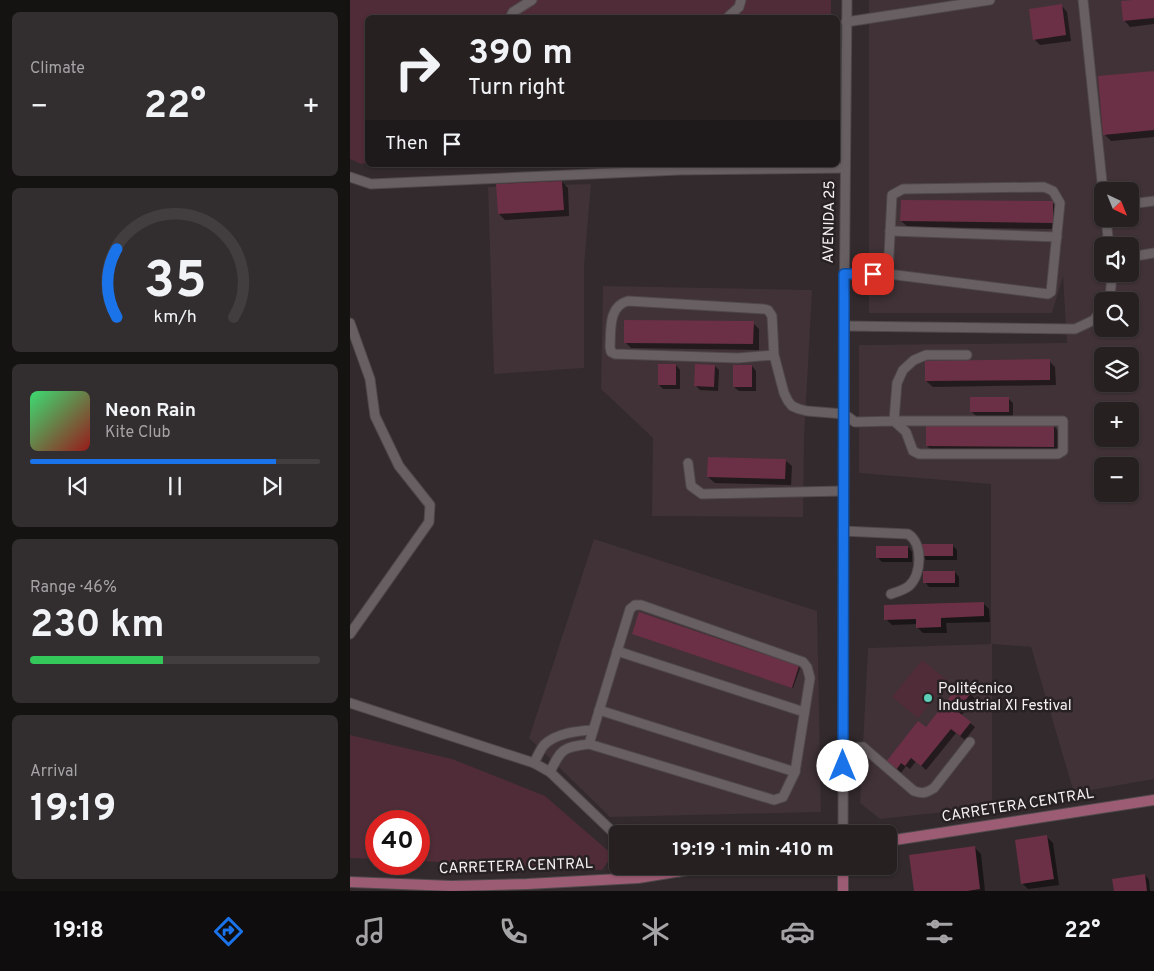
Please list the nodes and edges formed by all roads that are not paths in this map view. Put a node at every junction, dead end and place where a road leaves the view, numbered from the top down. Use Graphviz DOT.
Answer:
graph roads {
  1 [pos="532,0"];
  2 [pos="741,0"];
  3 [pos="847,0"];
  4 [pos="990,0"];
  5 [pos="1083,0"];
  6 [pos="512,15"];
  7 [pos="730,15"];
  8 [pos="846,22"];
  9 [pos="845,168"];
  10 [pos="350,177"];
  11 [pos="1102,182"];
  12 [pos="1154,201"];
  13 [pos="1139,203"];
  14 [pos="890,231"];
  15 [pos="1057,238"];
  16 [pos="1154,253"];
  17 [pos="1139,256"];
  18 [pos="844,274"];
  19 [pos="888,274"];
  20 [pos="1094,320"];
  21 [pos="350,323"];
  22 [pos="844,326"];
  23 [pos="774,355"];
  24 [pos="967,355"];
  25 [pos="844,414"];
  26 [pos="894,421"];
  27 [pos="688,463"];
  28 [pos="844,491"];
  29 [pos="844,531"];
  30 [pos="891,594"];
  31 [pos="350,634"];
  32 [pos="617,651"];
  33 [pos="350,703"];
  34 [pos="599,710"];
  35 [pos="804,712"];
  36 [pos="593,730"];
  37 [pos="970,742"];
  38 [pos="589,744"];
  39 [pos="843,748"];
  40 [pos="534,763"];
  41 [pos="550,772"];
  42 [pos="795,772"];
  43 [pos="1154,800"];
  44 [pos="843,825"];
  45 [pos="609,828"];
  46 [pos="897,840"];
  47 [pos="638,875"];
  48 [pos="658,875"];
  49 [pos="844,875"];
  50 [pos="638,878"];
  51 [pos="350,882"];
  52 [pos="453,888"];
  53 [pos="843,891"];
  1 -- 6 [label="street"];
  2 -- 7 [label="street"];
  3 -- 8 [label="street, AVENIDA 25"];
  4 -- 8 [label="street"];
  5 -- 11 [label="street"];
  8 -- 9 [label="street, AVENIDA 25"];
  9 -- 10 [label="street"];
  9 -- 18 [label="street, AVENIDA 25"];
  12 -- 13 [label="street"];
  14 -- 15 [label="street"];
  14 -- 15 [label="street"];
  14 -- 19 [label="street"];
  15 -- 19 [label="street"];
  16 -- 17 [label="street"];
  18 -- 19 [label="street"];
  18 -- 22 [label="street, AVENIDA 25"];
  20 -- 22 [label="street"];
  21 -- 31 [label="street"];
  22 -- 25 [label="street, AVENIDA 25"];
  23 -- 23 [label="street"];
  23 -- 25 [label="street"];
  24 -- 26 [label="street"];
  25 -- 26 [label="street"];
  25 -- 28 [label="street, AVENIDA 25"];
  26 -- 26 [label="street"];
  27 -- 28 [label="street"];
  28 -- 29 [label="street, AVENIDA 25"];
  29 -- 30 [label="street"];
  29 -- 39 [label="street, AVENIDA 25"];
  32 -- 34 [label="street"];
  32 -- 35 [label="street"];
  32 -- 35 [label="street"];
  33 -- 40 [label="street"];
  34 -- 36 [label="street"];
  34 -- 42 [label="street"];
  35 -- 42 [label="street"];
  36 -- 38 [label="street"];
  36 -- 40 [label="street"];
  37 -- 39 [label="street"];
  38 -- 41 [label="street"];
  38 -- 42 [label="street"];
  39 -- 44 [label="street, AVENIDA 25"];
  40 -- 41 [label="street"];
  41 -- 45 [label="street"];
  43 -- 46 [label="main road, CARRETERA CENTRAL"];
  47 -- 50 [label="street"];
  48 -- 50 [label="main road, CARRETERA CENTRAL"];
  49 -- 53 [label="main road"];
  50 -- 52 [label="main road, CARRETERA CENTRAL"];
  51 -- 52 [label="main road, CARRETERA CENTRAL"];
}
